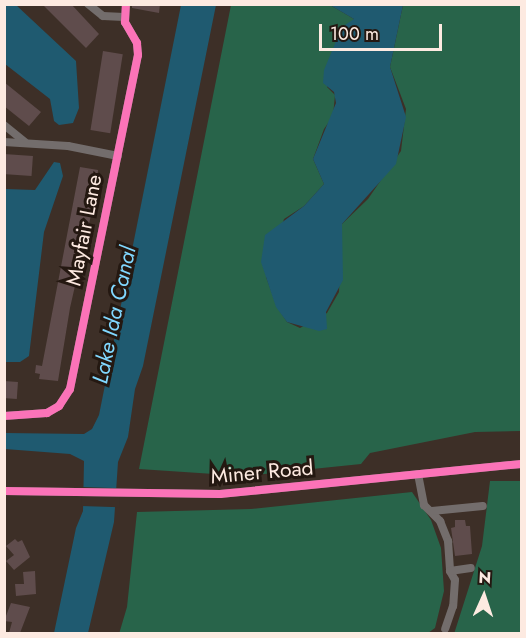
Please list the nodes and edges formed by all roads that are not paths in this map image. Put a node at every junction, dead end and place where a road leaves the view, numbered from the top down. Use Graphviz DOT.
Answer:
graph roads {
  1 [pos="88,4"];
  2 [pos="126,4"];
  3 [pos="124,17"];
  4 [pos="4,126"];
  5 [pos="4,142"];
  6 [pos="26,142"];
  7 [pos="118,156"];
  8 [pos="4,416"];
  9 [pos="522,464"];
  10 [pos="418,474"];
  11 [pos="4,491"];
  12 [pos="483,506"];
  13 [pos="432,511"];
  14 [pos="471,568"];
  15 [pos="450,571"];
  16 [pos="445,629"];
  1 -- 3 [label="street"];
  2 -- 3 [label="street"];
  3 -- 7 [label="street, Mayfair Lane"];
  4 -- 6 [label="street"];
  5 -- 6 [label="street"];
  6 -- 7 [label="street"];
  7 -- 8 [label="street, Mayfair Lane"];
  9 -- 10 [label="street, Miner Road"];
  10 -- 11 [label="street, Miner Road"];
  10 -- 13 [label="street"];
  12 -- 13 [label="street"];
  13 -- 15 [label="street"];
  14 -- 15 [label="street"];
  15 -- 16 [label="street"];
}
